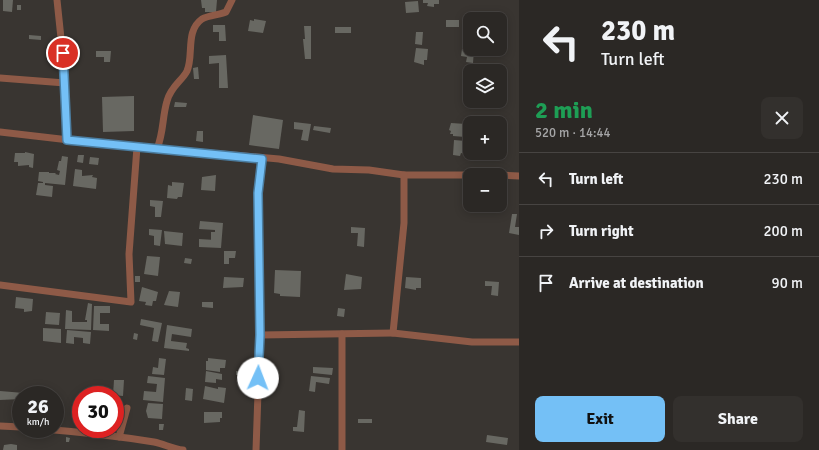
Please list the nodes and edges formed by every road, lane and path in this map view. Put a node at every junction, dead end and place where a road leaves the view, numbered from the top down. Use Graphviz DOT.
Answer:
graph roads {
  1 [pos="58,0"];
  2 [pos="232,0"];
  3 [pos="0,78"];
  4 [pos="64,82"];
  5 [pos="0,132"];
  6 [pos="67,140"];
  7 [pos="137,147"];
  8 [pos="157,149"];
  9 [pos="262,159"];
  10 [pos="404,175"];
  11 [pos="463,175"];
  12 [pos="507,175"];
  13 [pos="519,176"];
  14 [pos="0,285"];
  15 [pos="393,333"];
  16 [pos="342,334"];
  17 [pos="260,335"];
  18 [pos="519,342"];
  19 [pos="127,408"];
  20 [pos="124,419"];
  21 [pos="0,426"];
  22 [pos="12,427"];
  23 [pos="124,438"];
  24 [pos="172,449"];
  25 [pos="183,450"];
  26 [pos="256,450"];
  27 [pos="342,450"];
  1 -- 4 [label="street"];
  2 -- 8 [label="street"];
  3 -- 4 [label="street"];
  4 -- 6 [label="street"];
  5 -- 6 [label="street"];
  6 -- 7 [label="street"];
  7 -- 8 [label="street"];
  7 -- 14 [label="street"];
  8 -- 9 [label="street"];
  9 -- 10 [label="street"];
  9 -- 17 [label="street"];
  10 -- 11 [label="street"];
  10 -- 15 [label="street"];
  12 -- 13 [label="street"];
  15 -- 16 [label="street"];
  15 -- 18 [label="street"];
  16 -- 17 [label="street"];
  16 -- 27 [label="street"];
  17 -- 26 [label="street"];
  19 -- 20 [label="street"];
  21 -- 22 [label="street"];
  23 -- 24 [label="street"];
  24 -- 25 [label="street"];
}
